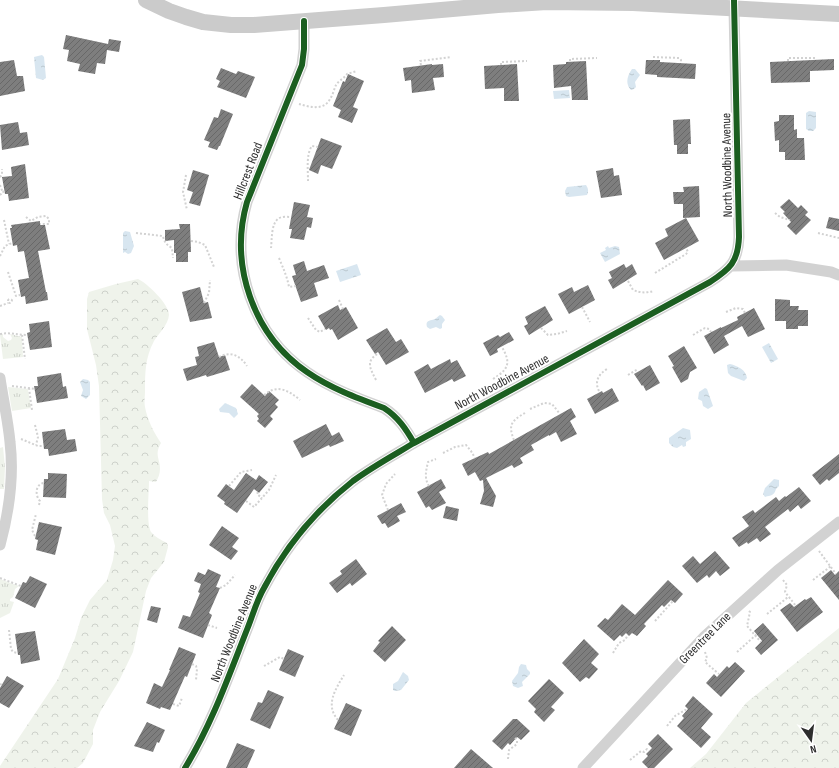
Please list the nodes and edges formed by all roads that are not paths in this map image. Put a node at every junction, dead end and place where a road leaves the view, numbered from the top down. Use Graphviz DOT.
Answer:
graph roads {
  1 [pos="146,0"];
  2 [pos="734,9"];
  3 [pos="839,14"];
  4 [pos="304,21"];
  5 [pos="731,266"];
  6 [pos="839,275"];
  7 [pos="1,382"];
  8 [pos="414,443"];
  9 [pos="839,522"];
  10 [pos="0,545"];
  11 [pos="185,768"];
  12 [pos="583,768"];
  1 -- 4 [label="main road"];
  2 -- 3 [label="main road"];
  2 -- 4 [label="main road"];
  2 -- 5 [label="street, North Woodbine Avenue"];
  4 -- 8 [label="street, Hillcrest Road"];
  5 -- 6 [label="street"];
  5 -- 8 [label="street, North Woodbine Avenue"];
  7 -- 10 [label="street"];
  8 -- 11 [label="street, North Woodbine Avenue"];
  9 -- 12 [label="street, Greentree Lane"];
}
